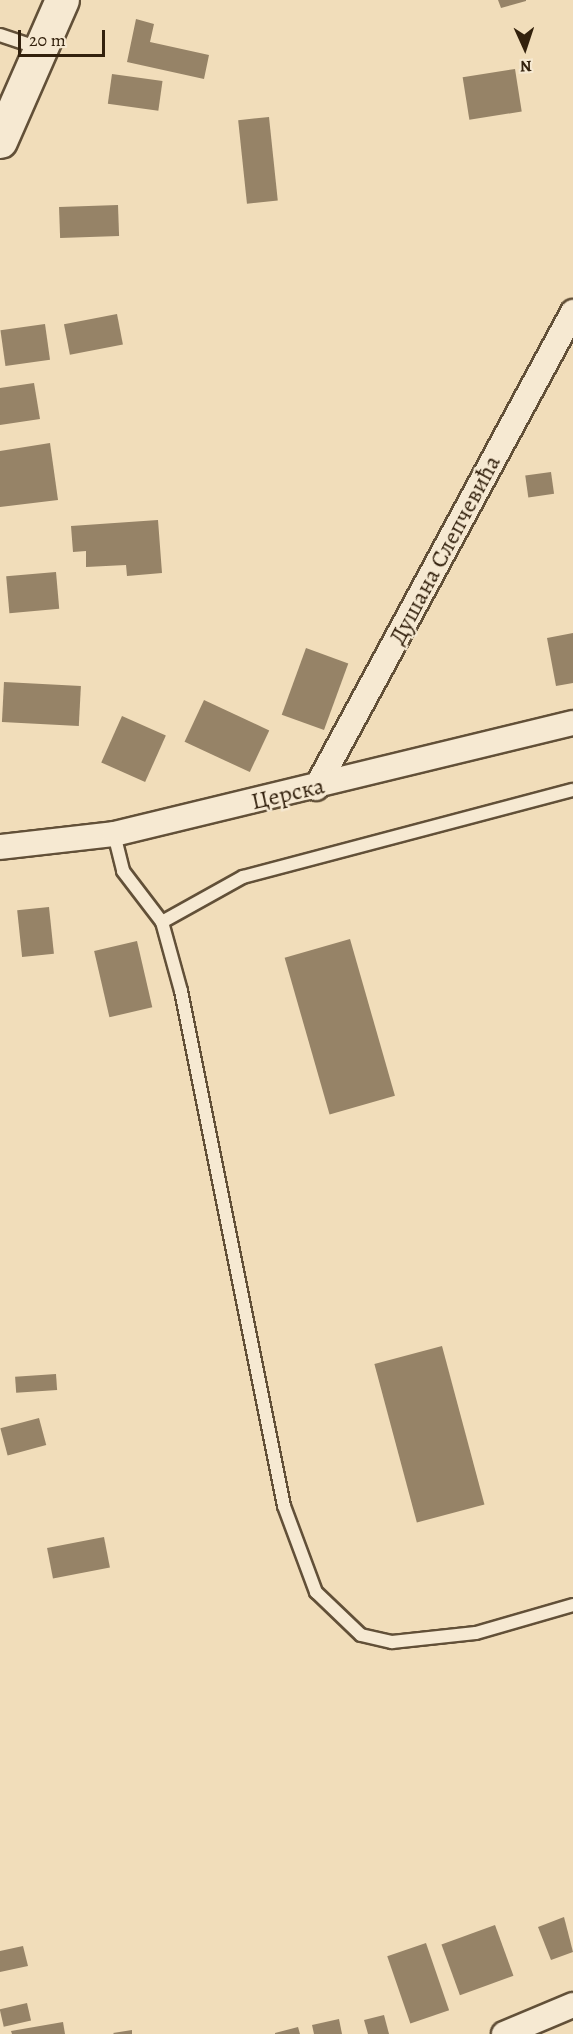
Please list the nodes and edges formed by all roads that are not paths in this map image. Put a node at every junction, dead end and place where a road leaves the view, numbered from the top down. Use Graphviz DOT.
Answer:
graph roads {
  1 [pos="62,0"];
  2 [pos="0,35"];
  3 [pos="40,48"];
  4 [pos="0,141"];
  5 [pos="573,312"];
  6 [pos="573,723"];
  7 [pos="316,788"];
  8 [pos="573,790"];
  9 [pos="114,834"];
  10 [pos="0,847"];
  11 [pos="162,922"];
  12 [pos="573,1605"];
  13 [pos="573,2005"];
  14 [pos="504,2034"];
  1 -- 3 [label="main road"];
  2 -- 3 [label="lane"];
  3 -- 4 [label="main road"];
  5 -- 7 [label="street, Душана Слепчевића"];
  6 -- 7 [label="street, Церска"];
  7 -- 9 [label="street, Церска"];
  8 -- 11 [label="lane"];
  9 -- 10 [label="street, Церска"];
  9 -- 11 [label="lane"];
  11 -- 12 [label="lane"];
  13 -- 14 [label="street"];
}
